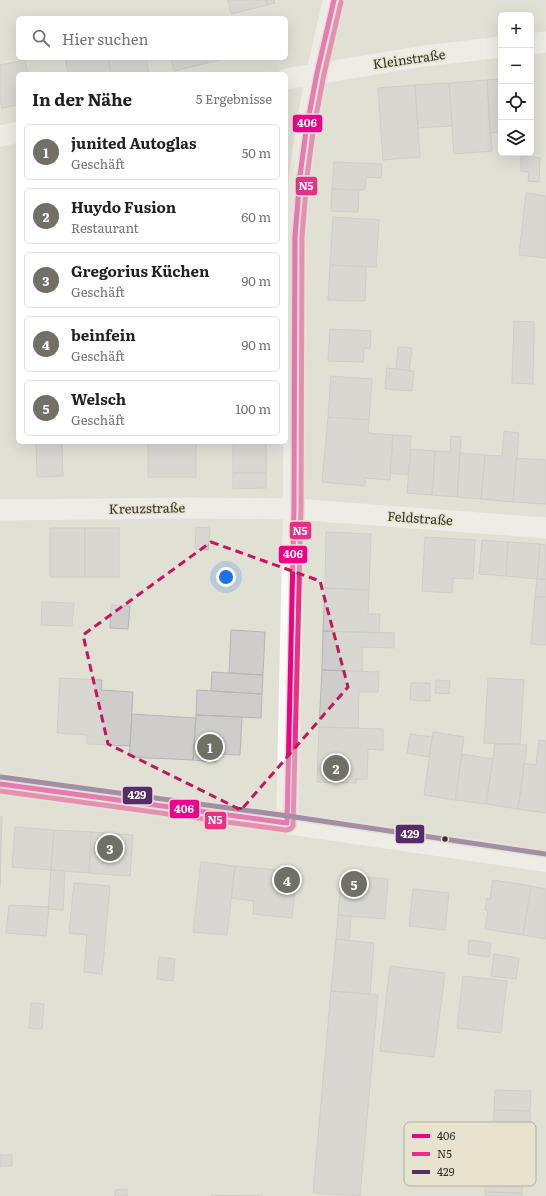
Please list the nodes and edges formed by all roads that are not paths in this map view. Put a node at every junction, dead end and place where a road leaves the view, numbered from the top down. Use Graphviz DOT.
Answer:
graph roads {
  1 [pos="334,0"];
  2 [pos="546,42"];
  3 [pos="534,44"];
  4 [pos="498,47"];
  5 [pos="317,73"];
  6 [pos="288,79"];
  7 [pos="16,132"];
  8 [pos="0,136"];
  9 [pos="294,509"];
  10 [pos="0,510"];
  11 [pos="546,528"];
  12 [pos="0,784"];
  13 [pos="287,823"];
  14 [pos="546,861"];
  1 -- 5 [label="main road"];
  2 -- 3 [label="street"];
  4 -- 5 [label="street, Kleinstraße"];
  5 -- 6 [label="street, Kleinstraße"];
  5 -- 9 [label="main road"];
  7 -- 8 [label="street"];
  9 -- 10 [label="street, Kreuzstraße"];
  9 -- 11 [label="street, Feldstraße"];
  9 -- 13 [label="main road"];
  12 -- 13 [label="main road"];
  13 -- 14 [label="main road"];
}
